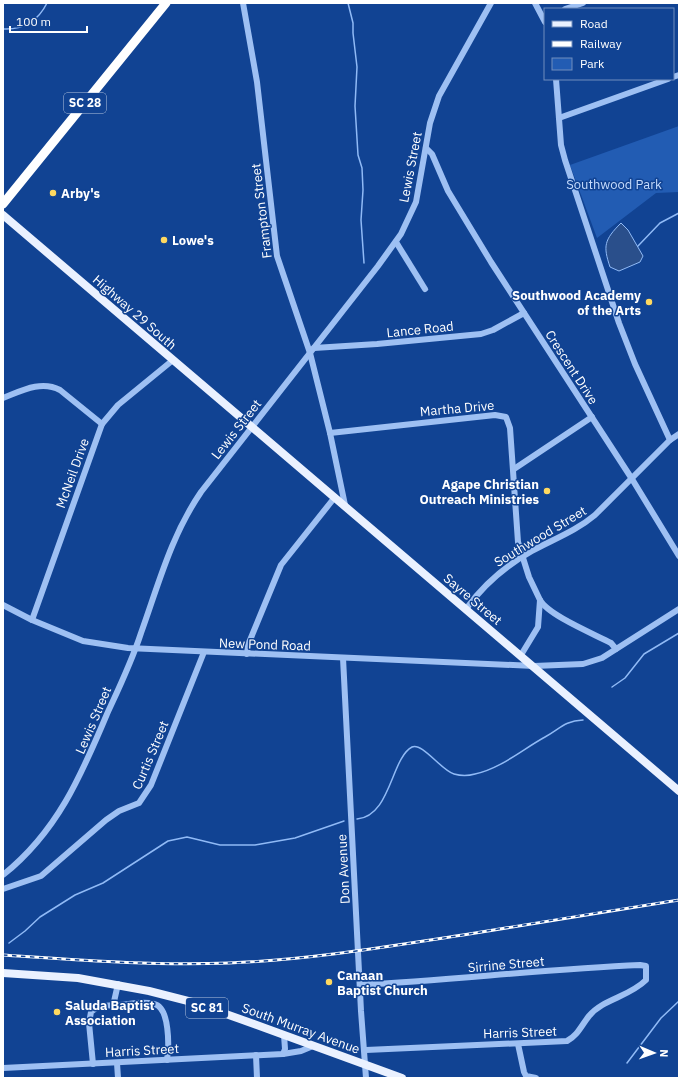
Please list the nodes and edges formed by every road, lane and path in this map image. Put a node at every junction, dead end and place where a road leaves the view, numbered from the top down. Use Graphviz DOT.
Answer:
graph roads {
  1 [pos="166,3"];
  2 [pos="243,3"];
  3 [pos="491,3"];
  4 [pos="534,3"];
  5 [pos="583,3"];
  6 [pos="568,8"];
  7 [pos="544,18"];
  8 [pos="556,80"];
  9 [pos="665,80"];
  10 [pos="560,118"];
  11 [pos="426,148"];
  12 [pos="3,204"];
  13 [pos="3,215"];
  14 [pos="396,242"];
  15 [pos="425,289"];
  16 [pos="524,313"];
  17 [pos="312,351"];
  18 [pos="173,360"];
  19 [pos="3,398"];
  20 [pos="592,417"];
  21 [pos="102,424"];
  22 [pos="252,426"];
  23 [pos="330,433"];
  24 [pos="679,434"];
  25 [pos="670,440"];
  26 [pos="514,469"];
  27 [pos="632,479"];
  28 [pos="335,497"];
  29 [pos="345,505"];
  30 [pos="679,556"];
  31 [pos="521,557"];
  32 [pos="540,600"];
  33 [pos="3,605"];
  34 [pos="466,609"];
  35 [pos="679,609"];
  36 [pos="32,620"];
  37 [pos="136,649"];
  38 [pos="616,649"];
  39 [pos="204,652"];
  40 [pos="247,654"];
  41 [pos="521,656"];
  42 [pos="343,658"];
  43 [pos="534,666"];
  44 [pos="679,791"];
  45 [pos="3,875"];
  46 [pos="3,889"];
  47 [pos="3,973"];
  48 [pos="647,974"];
  49 [pos="118,984"];
  50 [pos="360,985"];
  51 [pos="113,1006"];
  52 [pos="284,1036"];
  53 [pos="518,1044"];
  54 [pos="313,1046"];
  55 [pos="366,1050"];
  56 [pos="283,1054"];
  57 [pos="256,1056"];
  58 [pos="167,1060"];
  59 [pos="117,1063"];
  60 [pos="93,1064"];
  61 [pos="366,1064"];
  62 [pos="3,1068"];
  63 [pos="118,1078"];
  64 [pos="257,1078"];
  65 [pos="366,1078"];
  66 [pos="402,1078"];
  67 [pos="536,1078"];
  1 -- 12 [label="highway, SC 28"];
  2 -- 17 [label="street, Frampton Street"];
  3 -- 11 [label="street, Lewis Street"];
  4 -- 7 [label="street"];
  5 -- 6 [label="street"];
  8 -- 10 [label="street"];
  9 -- 10 [label="street"];
  10 -- 25 [label="street"];
  11 -- 14 [label="street, Lewis Street"];
  11 -- 16 [label="street, Crescent Drive"];
  13 -- 18 [label="main road, Highway 29 South"];
  14 -- 15 [label="street"];
  14 -- 17 [label="street, Lewis Street"];
  16 -- 17 [label="street, Lance Road"];
  16 -- 20 [label="street, Crescent Drive"];
  17 -- 22 [label="street, Lewis Street"];
  17 -- 23 [label="street, Frampton Street"];
  18 -- 21 [label="street, McNeil Drive"];
  18 -- 22 [label="main road, Highway 29 South"];
  19 -- 21 [label="street"];
  20 -- 26 [label="street"];
  20 -- 27 [label="street, Crescent Drive"];
  21 -- 36 [label="street, McNeil Drive"];
  22 -- 28 [label="main road, Sayre Street"];
  22 -- 37 [label="street, Lewis Street"];
  23 -- 26 [label="street, Martha Drive"];
  23 -- 29 [label="street, Frampton Street"];
  24 -- 25 [label="street, Southwood Street"];
  25 -- 27 [label="street, Southwood Street"];
  26 -- 31 [label="street, Martha Drive"];
  27 -- 30 [label="street, Crescent Drive"];
  27 -- 31 [label="street, Southwood Street"];
  28 -- 29 [label="main road, Sayre Street"];
  28 -- 40 [label="street"];
  29 -- 34 [label="main road, Sayre Street"];
  31 -- 32 [label="street, Martha Drive"];
  31 -- 34 [label="street, Southwood Street"];
  32 -- 38 [label="street"];
  32 -- 41 [label="street, Martha Drive"];
  33 -- 36 [label="street, New Pond Road"];
  34 -- 41 [label="main road, Sayre Street"];
  35 -- 38 [label="street, New Pond Road"];
  36 -- 37 [label="street, New Pond Road"];
  37 -- 39 [label="street, New Pond Road"];
  37 -- 45 [label="street, Lewis Street"];
  38 -- 43 [label="street, New Pond Road"];
  39 -- 40 [label="street, New Pond Road"];
  39 -- 46 [label="street, Curtis Street"];
  40 -- 42 [label="street, New Pond Road"];
  41 -- 43 [label="main road, Sayre Street"];
  42 -- 43 [label="street, New Pond Road"];
  42 -- 50 [label="street, Don Avenue"];
  43 -- 44 [label="main road, Sayre Street"];
  47 -- 49 [label="main road, South Murray Avenue / SC 81"];
  48 -- 50 [label="street, Sirrine Street"];
  48 -- 53 [label="street, Harris Street"];
  49 -- 51 [label="street"];
  49 -- 52 [label="main road, South Murray Avenue / SC 81"];
  50 -- 55 [label="street, Don Avenue"];
  51 -- 58 [label="street"];
  51 -- 60 [label="street"];
  52 -- 54 [label="main road, South Murray Avenue / SC 81"];
  52 -- 56 [label="street"];
  53 -- 55 [label="street, Harris Street"];
  53 -- 67 [label="street"];
  54 -- 56 [label="street, Harris Street"];
  54 -- 61 [label="main road, South Murray Avenue / SC 81"];
  55 -- 61 [label="street, Don Avenue"];
  56 -- 57 [label="street, Harris Street"];
  57 -- 58 [label="street, Harris Street"];
  57 -- 64 [label="street"];
  58 -- 59 [label="street, Harris Street"];
  59 -- 60 [label="street, Harris Street"];
  59 -- 63 [label="street"];
  60 -- 62 [label="street, Harris Street"];
  61 -- 65 [label="street, Don Avenue"];
  61 -- 66 [label="main road, South Murray Avenue / SC 81"];
}
